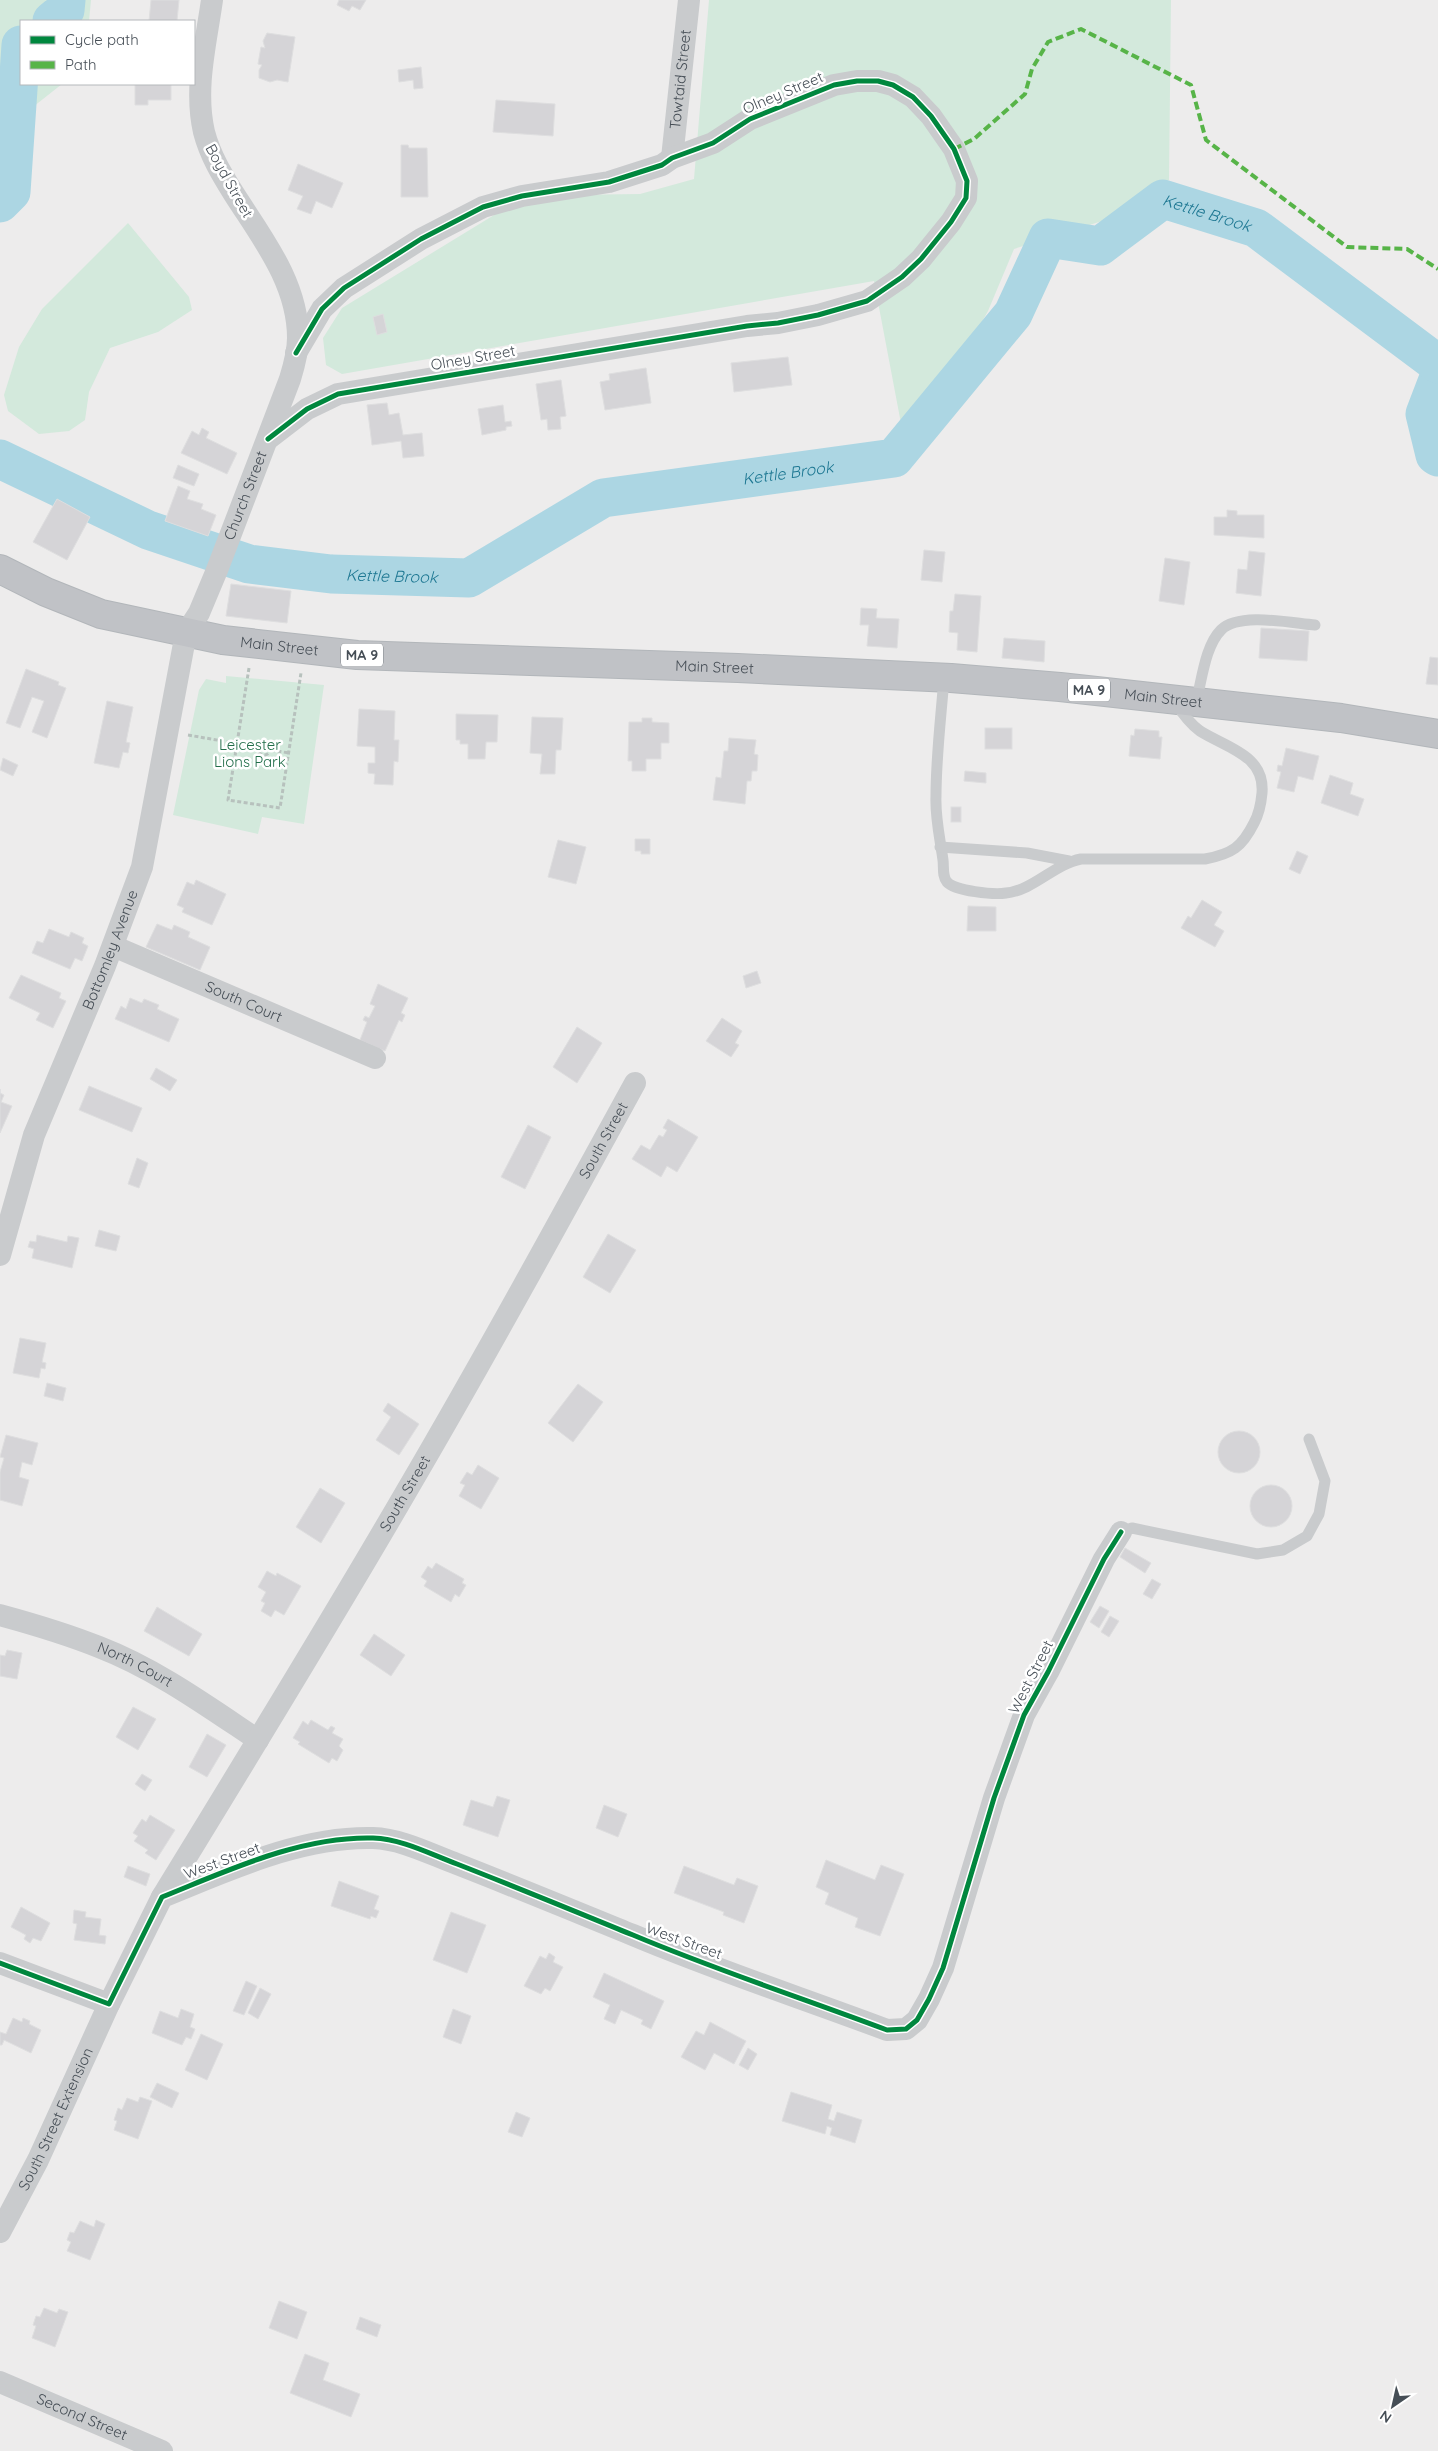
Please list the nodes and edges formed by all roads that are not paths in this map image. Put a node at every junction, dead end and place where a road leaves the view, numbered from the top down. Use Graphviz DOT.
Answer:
graph roads {
  1 [pos="212,0"];
  2 [pos="689,0"];
  3 [pos="672,158"];
  4 [pos="296,353"];
  5 [pos="268,439"];
  6 [pos="0,569"];
  7 [pos="1315,625"];
  8 [pos="186,633"];
  9 [pos="944,678"];
  10 [pos="1185,700"];
  11 [pos="1438,734"];
  12 [pos="940,847"];
  13 [pos="1069,861"];
  14 [pos="113,946"];
  15 [pos="375,1058"];
  16 [pos="635,1083"];
  17 [pos="0,1255"];
  18 [pos="1309,1439"];
  19 [pos="1121,1532"];
  20 [pos="0,1615"];
  21 [pos="258,1740"];
  22 [pos="162,1897"];
  23 [pos="0,1963"];
  24 [pos="109,2004"];
  25 [pos="0,2232"];
  26 [pos="0,2382"];
  27 [pos="162,2451"];
  1 -- 4 [label="street, Boyd Street"];
  2 -- 3 [label="street, Towtaid Street"];
  3 -- 4 [label="street, Olney Street"];
  3 -- 5 [label="street, Olney Street"];
  4 -- 5 [label="street, Church Street"];
  5 -- 8 [label="street, Church Street"];
  6 -- 8 [label="highway, Main Street / MA 9"];
  7 -- 10 [label="lane"];
  8 -- 9 [label="highway, Main Street / MA 9"];
  8 -- 14 [label="street, Bottomley Avenue"];
  9 -- 10 [label="highway, Main Street / MA 9"];
  9 -- 12 [label="lane"];
  10 -- 11 [label="highway, Main Street / MA 9"];
  10 -- 13 [label="lane"];
  12 -- 13 [label="lane"];
  12 -- 13 [label="lane"];
  14 -- 15 [label="street, South Court"];
  14 -- 17 [label="street, Bottomley Avenue"];
  16 -- 21 [label="street, South Street"];
  18 -- 19 [label="lane"];
  19 -- 22 [label="street, West Street"];
  20 -- 21 [label="street, North Court"];
  21 -- 22 [label="street, South Street"];
  22 -- 24 [label="street"];
  23 -- 24 [label="street"];
  24 -- 25 [label="street, South Street Extension"];
  26 -- 27 [label="street, Second Street"];
}
